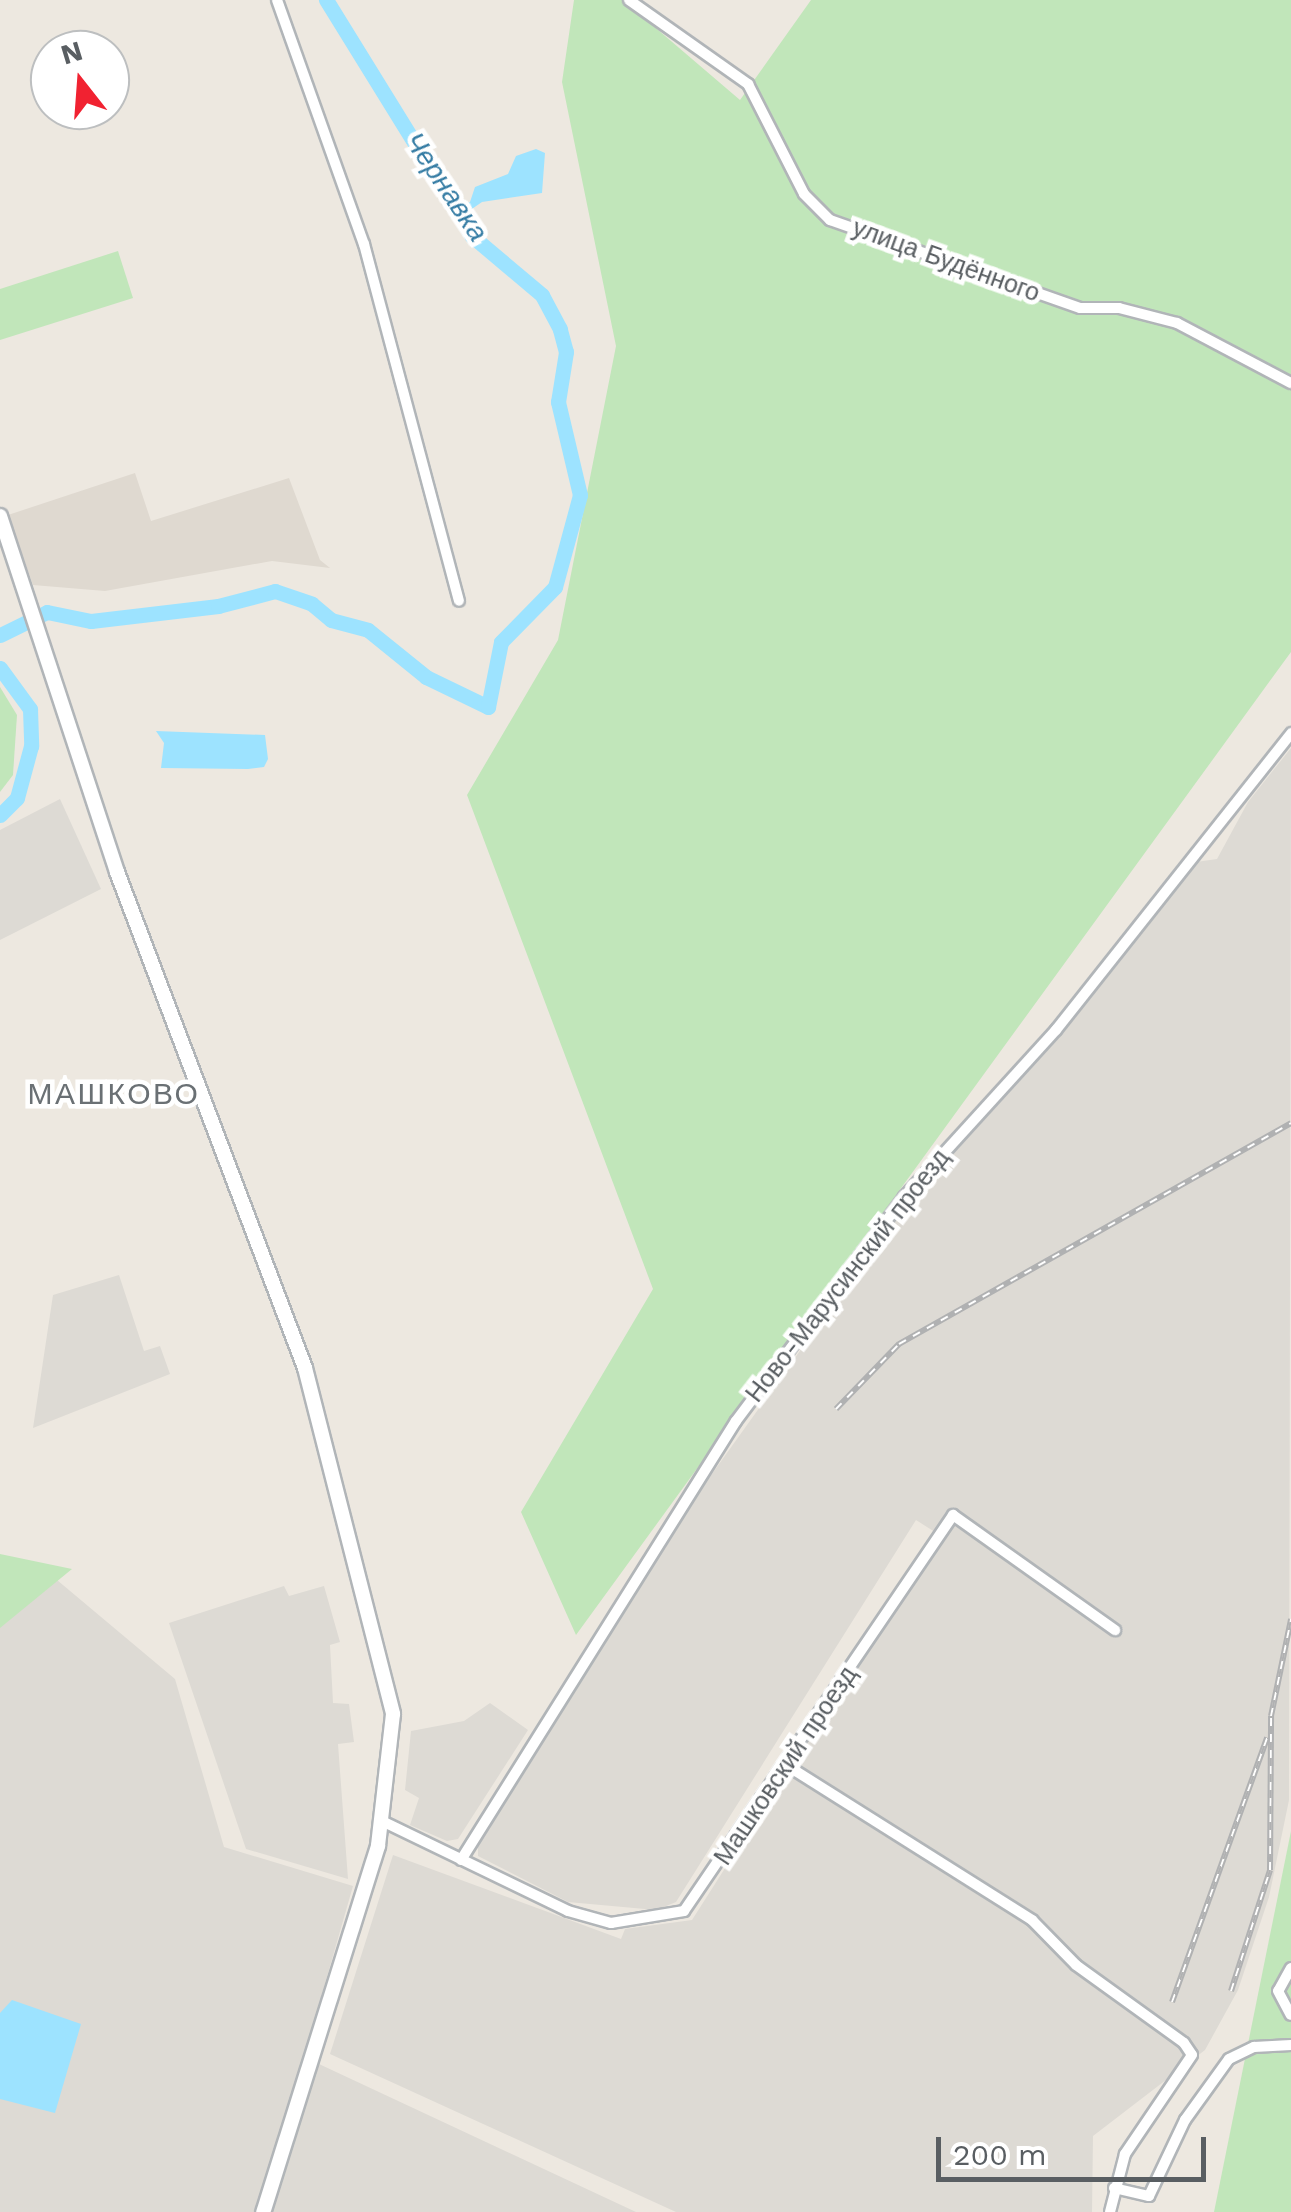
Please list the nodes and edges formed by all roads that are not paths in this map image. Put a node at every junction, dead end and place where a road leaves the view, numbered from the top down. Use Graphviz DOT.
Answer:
graph roads {
  1 [pos="277,0"];
  2 [pos="629,0"];
  3 [pos="1291,382"];
  4 [pos="0,516"];
  5 [pos="459,601"];
  6 [pos="1291,733"];
  7 [pos="1115,1630"];
  8 [pos="786,1766"];
  9 [pos="384,1822"];
  10 [pos="461,1860"];
  11 [pos="1291,1968"];
  12 [pos="1291,2015"];
  13 [pos="1291,2045"];
  14 [pos="1114,2188"];
  15 [pos="262,2212"];
  16 [pos="1110,2212"];
  1 -- 5 [label="street"];
  2 -- 3 [label="street, улица Будённого"];
  4 -- 9 [label="street"];
  6 -- 10 [label="street, Ново-Марусинский проезд"];
  7 -- 8 [label="street, Машковский проезд"];
  8 -- 10 [label="street, Машковский проезд"];
  8 -- 14 [label="street"];
  9 -- 10 [label="street, Машковский проезд"];
  9 -- 15 [label="street"];
  11 -- 12 [label="street"];
  13 -- 14 [label="street"];
  14 -- 16 [label="street"];
}
